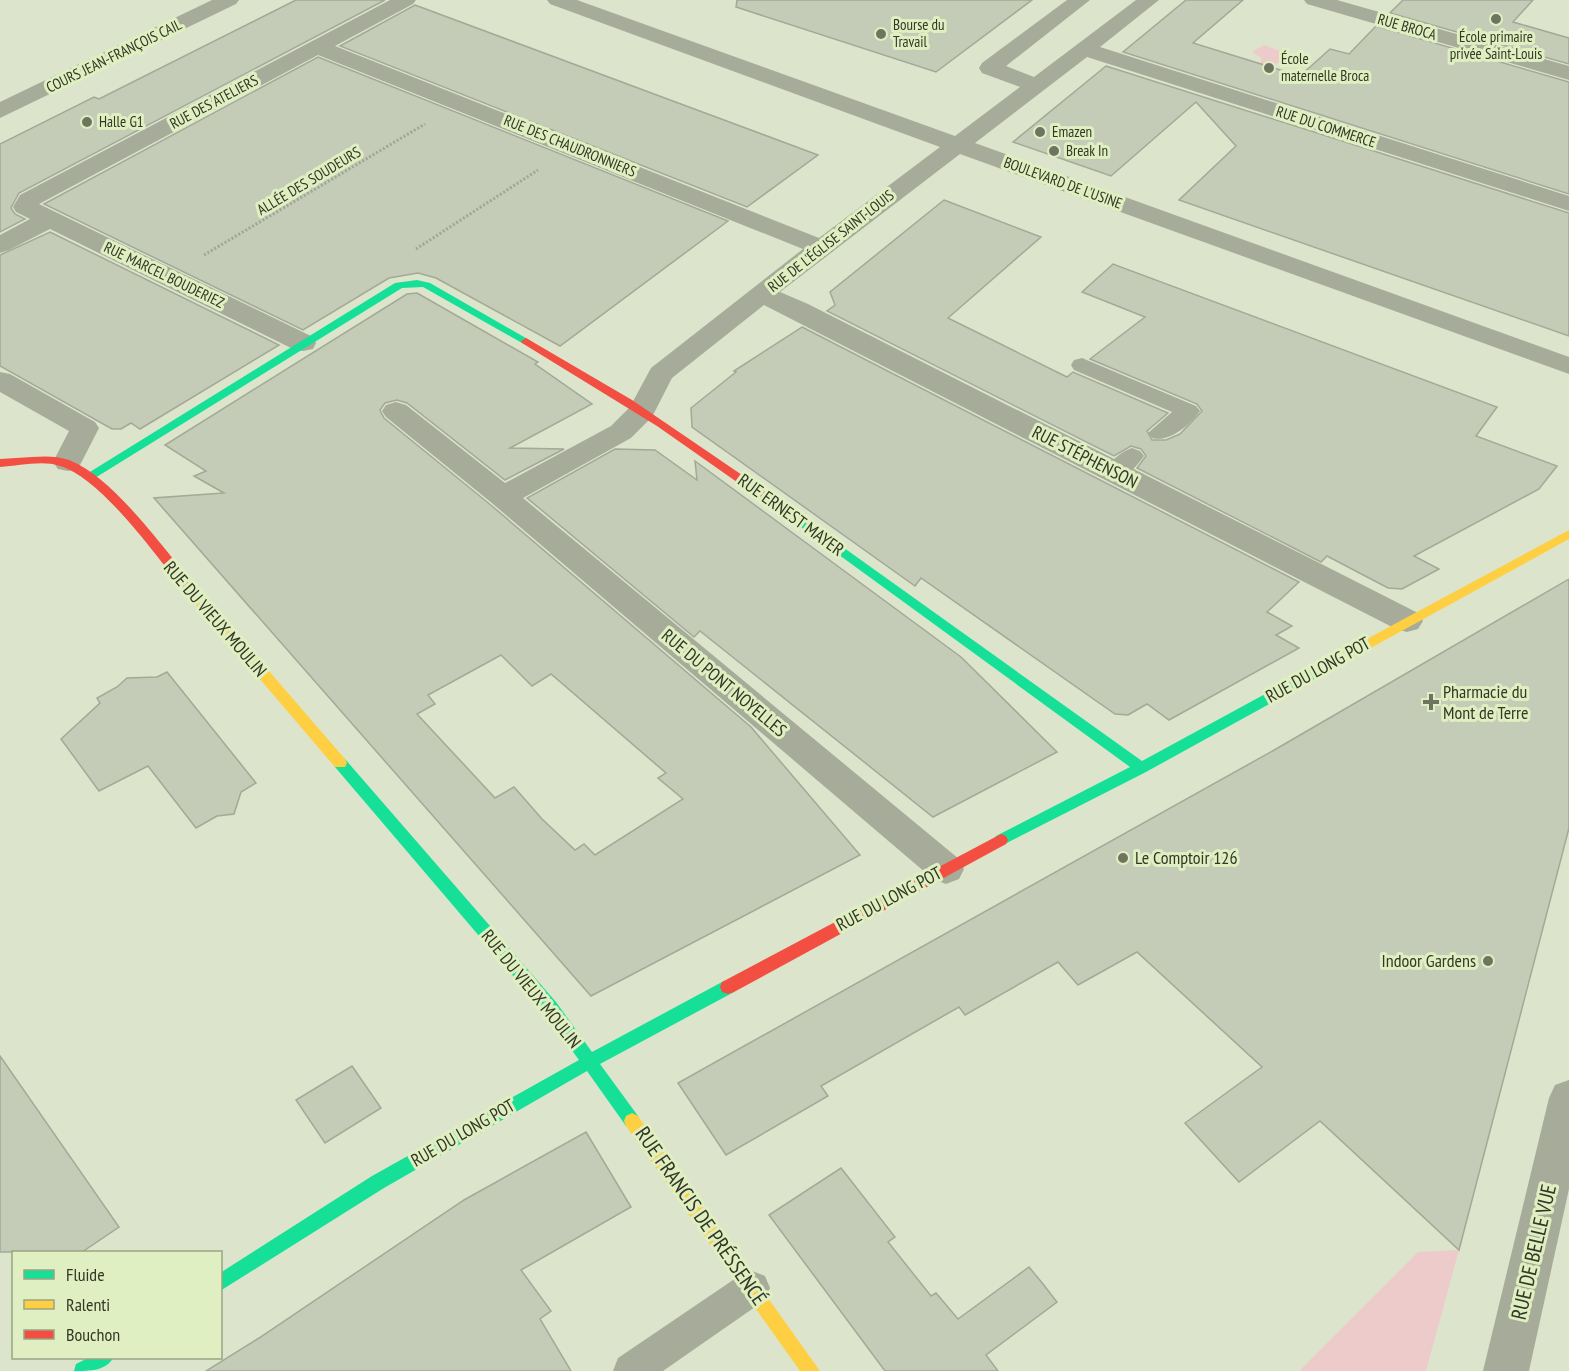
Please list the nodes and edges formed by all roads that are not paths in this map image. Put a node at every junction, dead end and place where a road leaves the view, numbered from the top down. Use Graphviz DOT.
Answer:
graph roads {
  1 [pos="229,0"];
  2 [pos="406,0"];
  3 [pos="557,0"];
  4 [pos="1080,0"];
  5 [pos="1149,0"];
  6 [pos="1314,0"];
  7 [pos="318,47"];
  8 [pos="1083,49"];
  9 [pos="1569,73"];
  10 [pos="1036,85"];
  11 [pos="0,111"];
  12 [pos="958,144"];
  13 [pos="1569,204"];
  14 [pos="24,207"];
  15 [pos="49,219"];
  16 [pos="0,245"];
  17 [pos="822,248"];
  18 [pos="762,294"];
  19 [pos="303,344"];
  20 [pos="1082,365"];
  21 [pos="1569,366"];
  22 [pos="0,380"];
  23 [pos="396,411"];
  24 [pos="642,411"];
  25 [pos="1160,433"];
  26 [pos="0,463"];
  27 [pos="80,469"];
  28 [pos="503,497"];
  29 [pos="1568,536"];
  30 [pos="1407,621"];
  31 [pos="1141,768"];
  32 [pos="946,868"];
  33 [pos="590,1062"];
  34 [pos="1569,1098"];
  35 [pos="222,1282"];
  36 [pos="752,1288"];
  37 [pos="102,1359"];
  38 [pos="83,1371"];
  39 [pos="631,1371"];
  40 [pos="812,1371"];
  41 [pos="1506,1371"];
  1 -- 11 [label="street, COURS JEAN-FRANÇOIS CAIL"];
  2 -- 7 [label="street, RUE DES ATELIERS"];
  3 -- 12 [label="street, BOULEVARD DE L'USINE"];
  4 -- 10 [label="street"];
  5 -- 8 [label="street, RUE DE L'ÉGLISE SAINT-LOUIS"];
  6 -- 9 [label="street, RUE BROCA"];
  7 -- 14 [label="street, RUE DES ATELIERS"];
  7 -- 17 [label="street, RUE DES CHAUDRONNIERS"];
  8 -- 10 [label="street, RUE DE L'ÉGLISE SAINT-LOUIS"];
  8 -- 13 [label="street, RUE DU COMMERCE"];
  10 -- 12 [label="street, RUE DE L'ÉGLISE SAINT-LOUIS"];
  12 -- 17 [label="street, RUE DE L'ÉGLISE SAINT-LOUIS"];
  12 -- 21 [label="street, BOULEVARD DE L'USINE"];
  14 -- 15 [label="street, RUE MARCEL BOUDERIEZ"];
  15 -- 16 [label="street"];
  15 -- 19 [label="street, RUE MARCEL BOUDERIEZ"];
  17 -- 18 [label="street, RUE DE L'ÉGLISE SAINT-LOUIS"];
  18 -- 24 [label="street, RUE DE L'ÉGLISE SAINT-LOUIS"];
  18 -- 30 [label="street, RUE STÉPHENSON"];
  19 -- 24 [label="street, RUE ERNEST MAYER"];
  19 -- 27 [label="street"];
  20 -- 25 [label="lane"];
  22 -- 27 [label="street"];
  23 -- 28 [label="street, RUE DU PONT NOYELLES"];
  24 -- 28 [label="street"];
  24 -- 31 [label="street, RUE ERNEST MAYER"];
  26 -- 27 [label="street"];
  27 -- 33 [label="street, RUE DU VIEUX MOULIN"];
  28 -- 32 [label="street, RUE DU PONT NOYELLES"];
  29 -- 30 [label="street, RUE DU LONG POT"];
  30 -- 31 [label="street, RUE DU LONG POT"];
  31 -- 32 [label="street, RUE DU LONG POT"];
  32 -- 33 [label="street, RUE DU LONG POT"];
  33 -- 35 [label="street, RUE DU LONG POT"];
  33 -- 36 [label="street, RUE FRANCIS DE PRÉSSENCÉ"];
  34 -- 41 [label="street, RUE DE BELLE VUE"];
  36 -- 39 [label="lane"];
  36 -- 40 [label="street, RUE FRANCIS DE PRÉSSENCÉ"];
  37 -- 38 [label="street"];
}
